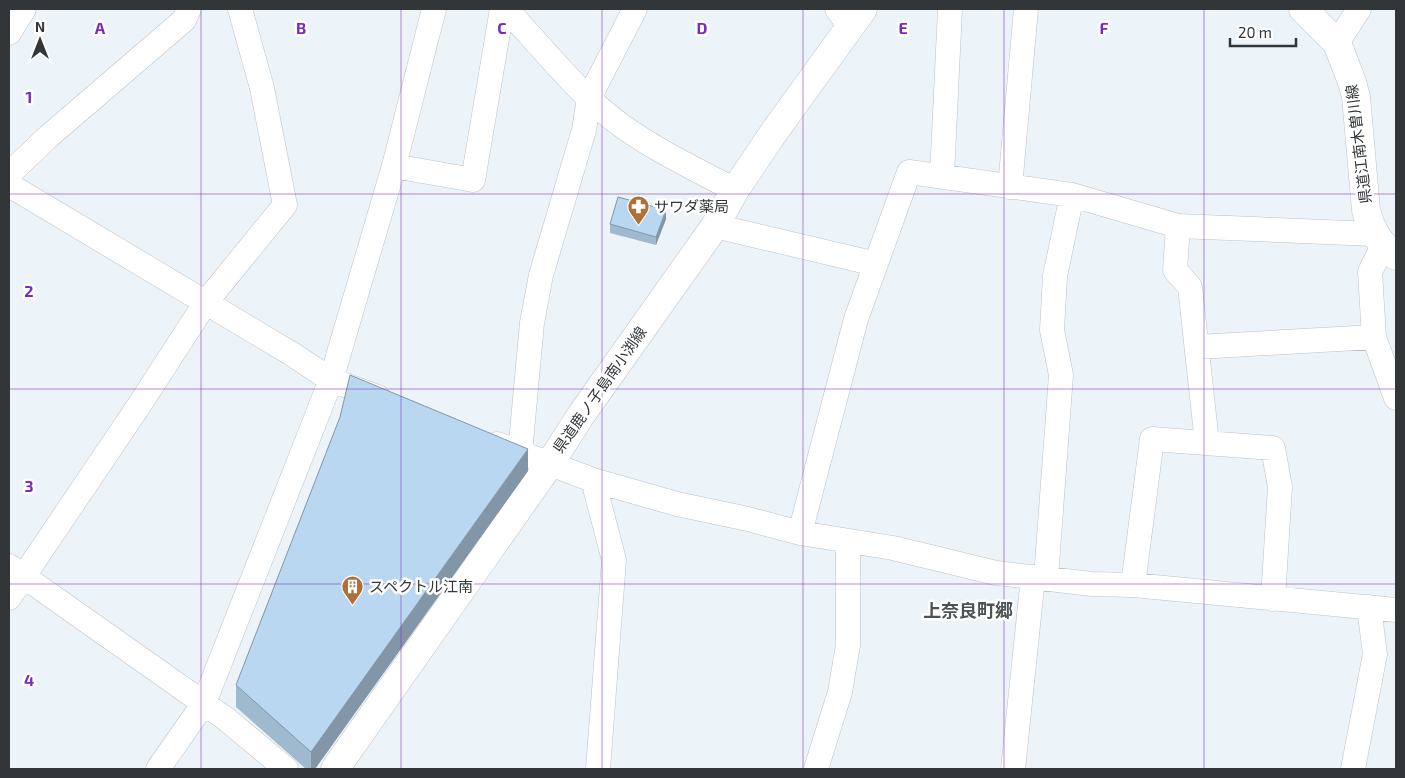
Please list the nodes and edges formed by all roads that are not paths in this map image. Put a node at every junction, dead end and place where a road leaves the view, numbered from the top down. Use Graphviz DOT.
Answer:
graph roads {
  1 [pos="24,9"];
  2 [pos="189,9"];
  3 [pos="240,9"];
  4 [pos="434,9"];
  5 [pos="502,9"];
  6 [pos="506,9"];
  7 [pos="635,9"];
  8 [pos="950,9"];
  9 [pos="1026,9"];
  10 [pos="1304,9"];
  11 [pos="1359,9"];
  12 [pos="850,15"];
  13 [pos="9,33"];
  14 [pos="1337,43"];
  15 [pos="589,98"];
  16 [pos="394,166"];
  17 [pos="9,174"];
  18 [pos="942,176"];
  19 [pos="9,185"];
  20 [pos="1010,187"];
  21 [pos="735,190"];
  22 [pos="1072,195"];
  23 [pos="715,226"];
  24 [pos="1178,226"];
  25 [pos="1385,245"];
  26 [pos="876,264"];
  27 [pos="206,302"];
  28 [pos="1374,337"];
  29 [pos="1197,347"];
  30 [pos="331,380"];
  31 [pos="1396,398"];
  32 [pos="396,404"];
  33 [pos="476,436"];
  34 [pos="1208,444"];
  35 [pos="520,453"];
  36 [pos="549,465"];
  37 [pos="593,480"];
  38 [pos="800,533"];
  39 [pos="848,541"];
  40 [pos="16,571"];
  41 [pos="1039,578"];
  42 [pos="1133,585"];
  43 [pos="9,598"];
  44 [pos="1273,599"];
  45 [pos="1369,607"];
  46 [pos="1396,610"];
  47 [pos="204,703"];
  48 [pos="158,769"];
  49 [pos="286,769"];
  50 [pos="336,769"];
  51 [pos="598,769"];
  52 [pos="816,769"];
  53 [pos="1013,769"];
  54 [pos="1353,769"];
  1 -- 13 [label="street"];
  2 -- 17 [label="street"];
  3 -- 27 [label="street"];
  4 -- 16 [label="street"];
  5 -- 16 [label="street"];
  6 -- 15 [label="street"];
  7 -- 15 [label="street"];
  8 -- 18 [label="street"];
  9 -- 20 [label="street"];
  10 -- 14 [label="main road, 県道江南木曽川線"];
  11 -- 14 [label="street"];
  12 -- 21 [label="main road, 県道鹿ノ子島南小渕線"];
  14 -- 25 [label="main road, 県道江南木曽川線"];
  15 -- 21 [label="street"];
  15 -- 35 [label="street"];
  16 -- 30 [label="street"];
  18 -- 20 [label="street"];
  18 -- 26 [label="street"];
  19 -- 27 [label="street"];
  20 -- 22 [label="street"];
  21 -- 23 [label="main road, 県道鹿ノ子島南小渕線"];
  22 -- 24 [label="street"];
  22 -- 41 [label="street"];
  23 -- 26 [label="street"];
  23 -- 36 [label="main road, 県道鹿ノ子島南小渕線"];
  24 -- 25 [label="street"];
  24 -- 29 [label="street"];
  25 -- 28 [label="street"];
  26 -- 38 [label="street"];
  27 -- 30 [label="street"];
  27 -- 40 [label="street"];
  28 -- 29 [label="street"];
  28 -- 31 [label="street"];
  29 -- 34 [label="street"];
  30 -- 32 [label="street"];
  30 -- 47 [label="street"];
  33 -- 35 [label="street"];
  34 -- 42 [label="street"];
  34 -- 44 [label="street"];
  35 -- 36 [label="street"];
  36 -- 37 [label="street"];
  36 -- 50 [label="main road, 県道鹿ノ子島南小渕線"];
  37 -- 38 [label="street"];
  37 -- 51 [label="street"];
  38 -- 39 [label="street"];
  39 -- 41 [label="street"];
  39 -- 52 [label="street"];
  40 -- 43 [label="street"];
  40 -- 47 [label="street"];
  41 -- 42 [label="street"];
  41 -- 53 [label="street"];
  42 -- 44 [label="street"];
  44 -- 45 [label="street"];
  45 -- 46 [label="street"];
  45 -- 54 [label="street"];
  47 -- 48 [label="street"];
  47 -- 49 [label="street"];
}
